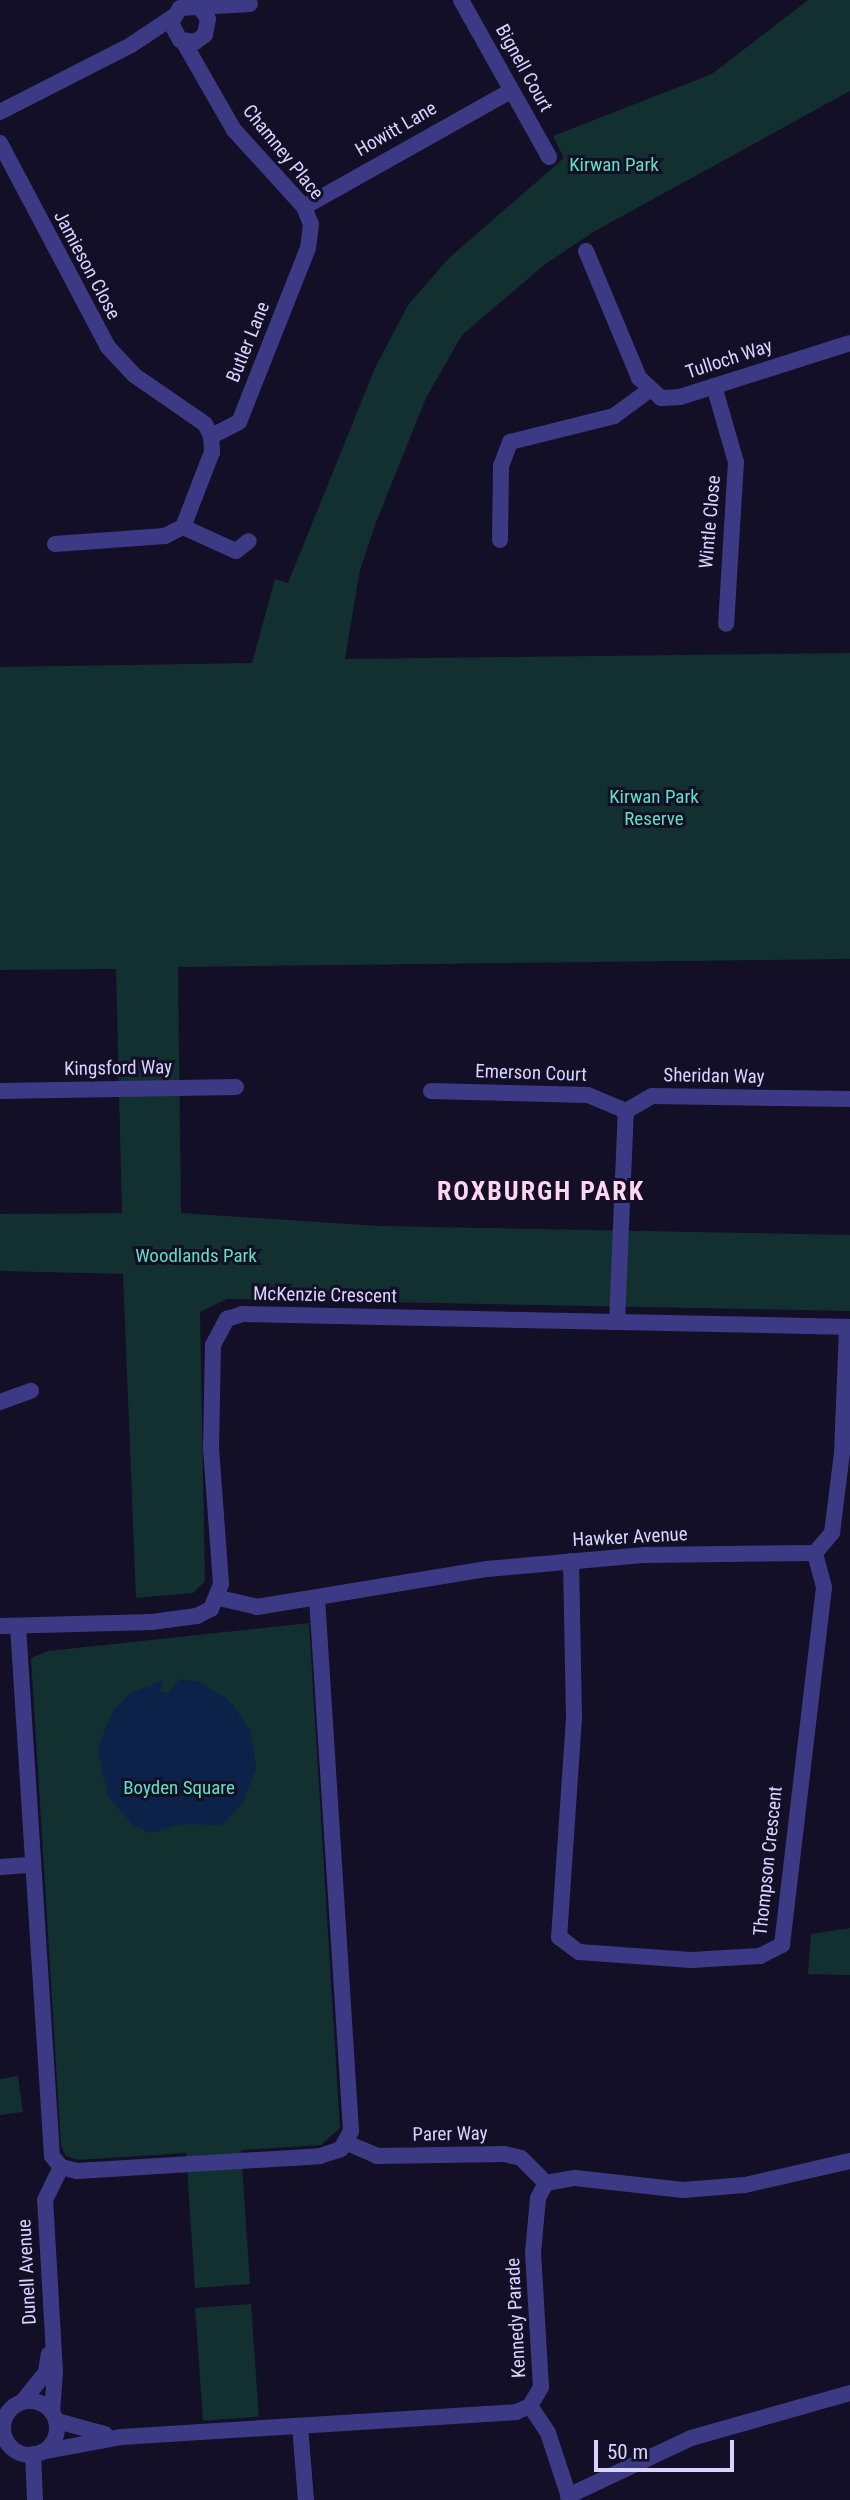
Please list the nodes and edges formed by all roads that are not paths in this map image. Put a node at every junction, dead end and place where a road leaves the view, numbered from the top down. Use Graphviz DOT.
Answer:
graph roads {
  1 [pos="461,0"];
  2 [pos="255,2"];
  3 [pos="197,5"];
  4 [pos="175,10"];
  5 [pos="206,33"];
  6 [pos="181,41"];
  7 [pos="131,45"];
  8 [pos="210,85"];
  9 [pos="511,92"];
  10 [pos="0,112"];
  11 [pos="0,143"];
  12 [pos="549,157"];
  13 [pos="304,207"];
  14 [pos="308,248"];
  15 [pos="586,251"];
  16 [pos="850,343"];
  17 [pos="714,386"];
  18 [pos="648,391"];
  19 [pos="211,436"];
  20 [pos="183,527"];
  21 [pos="500,540"];
  22 [pos="249,541"];
  23 [pos="55,544"];
  24 [pos="726,624"];
  25 [pos="236,1087"];
  26 [pos="0,1091"];
  27 [pos="431,1091"];
  28 [pos="850,1099"];
  29 [pos="626,1111"];
  30 [pos="617,1322"];
  31 [pos="848,1327"];
  32 [pos="31,1391"];
  33 [pos="0,1402"];
  34 [pos="815,1553"];
  35 [pos="571,1561"];
  36 [pos="219,1598"];
  37 [pos="317,1598"];
  38 [pos="0,1626"];
  39 [pos="19,1626"];
  40 [pos="32,1865"];
  41 [pos="0,1867"];
  42 [pos="347,2143"];
  43 [pos="850,2161"];
  44 [pos="61,2167"];
  45 [pos="850,2169"];
  46 [pos="824,2170"];
  47 [pos="546,2183"];
  48 [pos="52,2336"];
  49 [pos="850,2393"];
  50 [pos="13,2403"];
  51 [pos="530,2406"];
  52 [pos="54,2417"];
  53 [pos="300,2426"];
  54 [pos="2,2433"];
  55 [pos="121,2437"];
  56 [pos="37,2453"];
  57 [pos="569,2498"];
  58 [pos="34,2500"];
  59 [pos="306,2500"];
  1 -- 9 [label="street, Bignell Court"];
  2 -- 3 [label="street"];
  2 -- 5 [label="street"];
  3 -- 4 [label="street"];
  3 -- 5 [label="street, Chamney Place"];
  4 -- 6 [label="street, Chamney Place"];
  4 -- 7 [label="street"];
  5 -- 6 [label="street"];
  5 -- 8 [label="street, Chamney Place"];
  6 -- 7 [label="street"];
  6 -- 8 [label="street, Chamney Place"];
  7 -- 10 [label="street"];
  8 -- 13 [label="street, Chamney Place"];
  9 -- 12 [label="street, Bignell Court"];
  9 -- 13 [label="street, Howitt Lane"];
  11 -- 19 [label="street, Jamieson Close"];
  13 -- 14 [label="street, Chamney Place"];
  14 -- 19 [label="street, Butler Lane"];
  15 -- 18 [label="street"];
  16 -- 17 [label="street, Tulloch Way"];
  17 -- 18 [label="street, Tulloch Way"];
  17 -- 24 [label="street, Wintle Close"];
  18 -- 21 [label="street"];
  19 -- 20 [label="street"];
  20 -- 22 [label="street"];
  20 -- 23 [label="street"];
  25 -- 26 [label="street, Kingsford Way"];
  27 -- 29 [label="street, Emerson Court"];
  28 -- 29 [label="street, Sheridan Way"];
  29 -- 30 [label="street"];
  30 -- 31 [label="street, McKenzie Crescent"];
  30 -- 36 [label="street, McKenzie Crescent"];
  31 -- 34 [label="street"];
  32 -- 33 [label="street"];
  34 -- 35 [label="street, Hawker Avenue"];
  34 -- 35 [label="street, Thompson Crescent"];
  35 -- 37 [label="street, Hawker Avenue"];
  36 -- 37 [label="street, Hawker Avenue"];
  36 -- 39 [label="street"];
  37 -- 42 [label="street"];
  38 -- 39 [label="street"];
  39 -- 40 [label="street"];
  40 -- 41 [label="street"];
  40 -- 44 [label="street"];
  42 -- 44 [label="street"];
  42 -- 47 [label="street, Parer Way"];
  43 -- 46 [label="street"];
  44 -- 48 [label="street, Dunell Avenue"];
  45 -- 46 [label="street"];
  46 -- 47 [label="street"];
  47 -- 51 [label="street, Kennedy Parade"];
  48 -- 50 [label="street, Dunell Avenue"];
  48 -- 52 [label="street, Dunell Avenue"];
  49 -- 57 [label="street"];
  50 -- 52 [label="street"];
  50 -- 54 [label="street"];
  51 -- 53 [label="street, Kennedy Parade"];
  51 -- 57 [label="street"];
  52 -- 55 [label="street, Kennedy Parade"];
  52 -- 56 [label="street"];
  53 -- 55 [label="street, Kennedy Parade"];
  53 -- 59 [label="street"];
  54 -- 56 [label="street"];
  55 -- 56 [label="street, Kennedy Parade"];
  56 -- 58 [label="street"];
}
